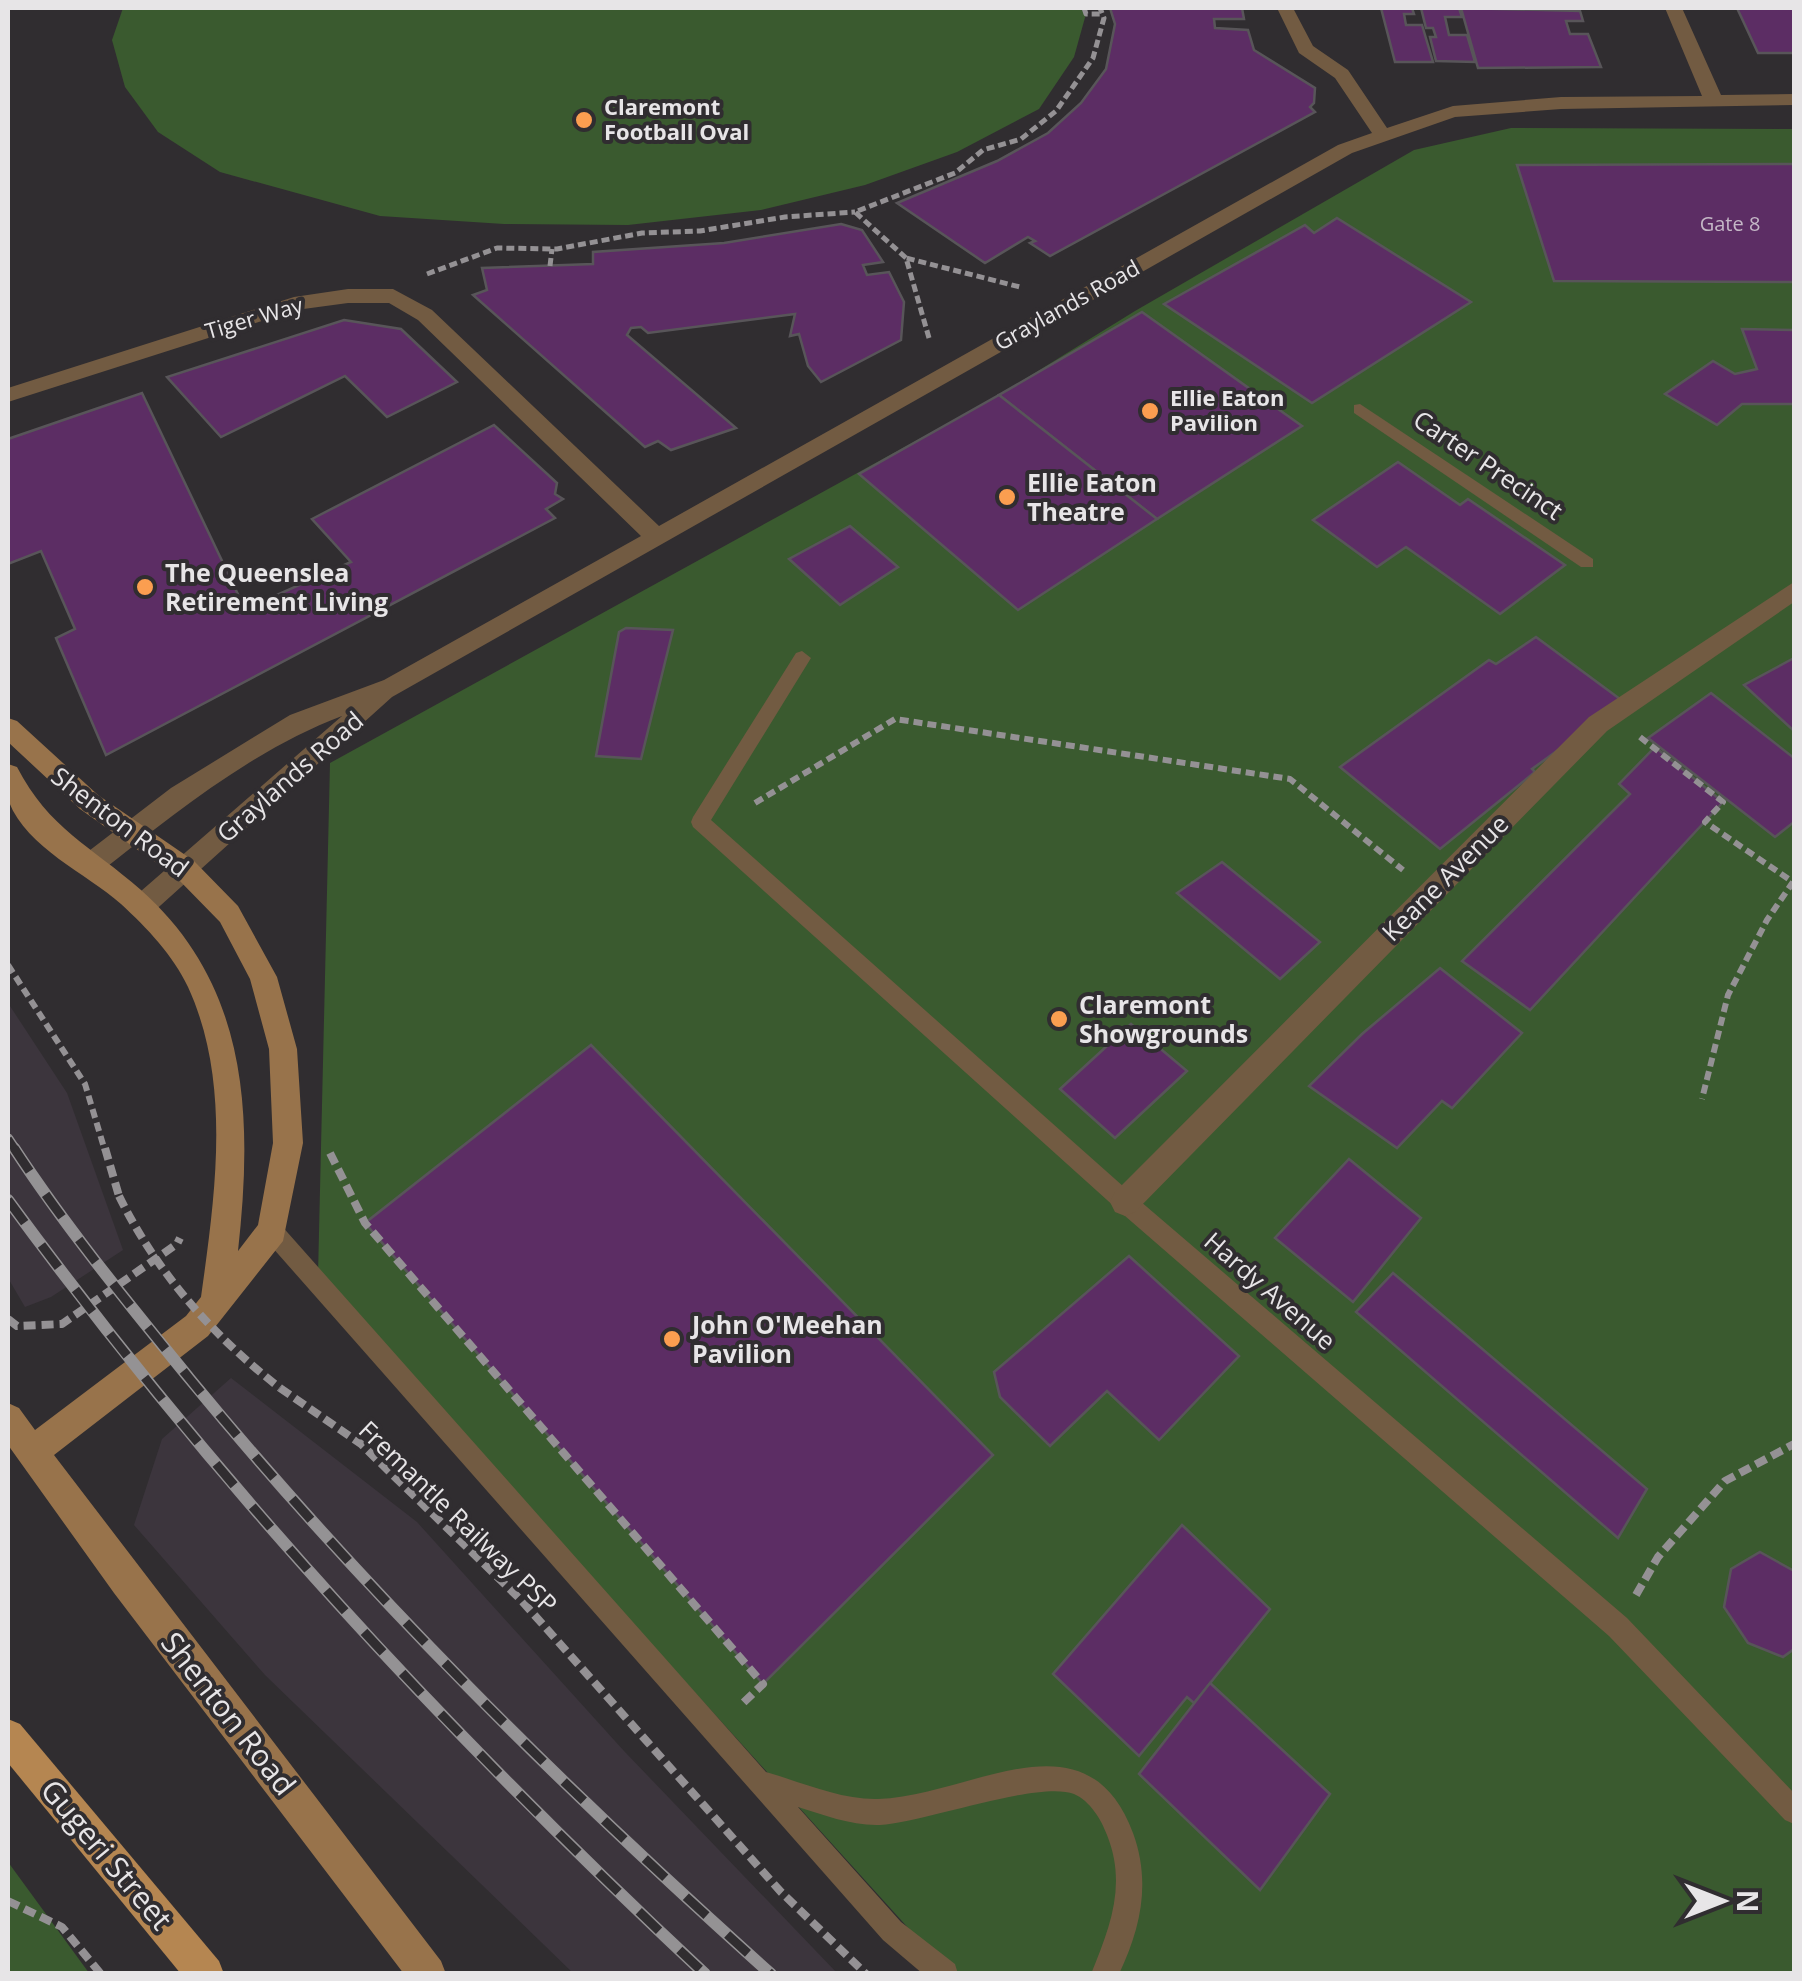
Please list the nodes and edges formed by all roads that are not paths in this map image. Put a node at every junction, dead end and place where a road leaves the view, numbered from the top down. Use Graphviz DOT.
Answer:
graph roads {
  1 [pos="1286,8"];
  2 [pos="1673,8"];
  3 [pos="1714,99"];
  4 [pos="1794,100"];
  5 [pos="1383,136"];
  6 [pos="8,396"];
  7 [pos="1360,408"];
  8 [pos="655,536"];
  9 [pos="1588,563"];
  10 [pos="1794,591"];
  11 [pos="802,658"];
  12 [pos="393,686"];
  13 [pos="8,728"];
  14 [pos="8,774"];
  15 [pos="133,831"];
  16 [pos="90,864"];
  17 [pos="185,869"];
  18 [pos="142,906"];
  19 [pos="1124,1202"];
  20 [pos="272,1231"];
  21 [pos="215,1307"];
  22 [pos="8,1419"];
  23 [pos="34,1451"];
  24 [pos="8,1736"];
  25 [pos="758,1782"];
  26 [pos="1794,1811"];
  27 [pos="206,1974"];
  28 [pos="428,1974"];
  29 [pos="945,1974"];
  30 [pos="1104,1974"];
  1 -- 5 [label="street"];
  2 -- 3 [label="street"];
  3 -- 4 [label="street, Graylands Road"];
  3 -- 5 [label="street, Graylands Road"];
  5 -- 8 [label="street, Graylands Road"];
  6 -- 8 [label="street, Tiger Way"];
  7 -- 9 [label="lane, Carter Precinct"];
  8 -- 12 [label="street, Graylands Road"];
  10 -- 19 [label="street, Keane Avenue"];
  11 -- 19 [label="lane, Hardy Avenue"];
  12 -- 15 [label="street, Graylands Road"];
  12 -- 17 [label="street, Graylands Road"];
  13 -- 15 [label="main road, Shenton Road"];
  14 -- 16 [label="main road, Shenton Road"];
  15 -- 16 [label="street, Graylands Road"];
  15 -- 17 [label="main road, Shenton Road"];
  16 -- 18 [label="main road, Shenton Road"];
  17 -- 18 [label="street, Graylands Road"];
  17 -- 20 [label="main road, Shenton Road"];
  18 -- 21 [label="main road, Shenton Road"];
  19 -- 26 [label="lane, Hardy Avenue"];
  20 -- 21 [label="main road, Shenton Road"];
  20 -- 25 [label="lane"];
  21 -- 23 [label="main road, Shenton Road"];
  22 -- 23 [label="main road, Shenton Road"];
  23 -- 28 [label="main road, Shenton Road"];
  24 -- 27 [label="main road, Gugeri Street"];
  25 -- 29 [label="lane"];
  25 -- 30 [label="lane"];
}
